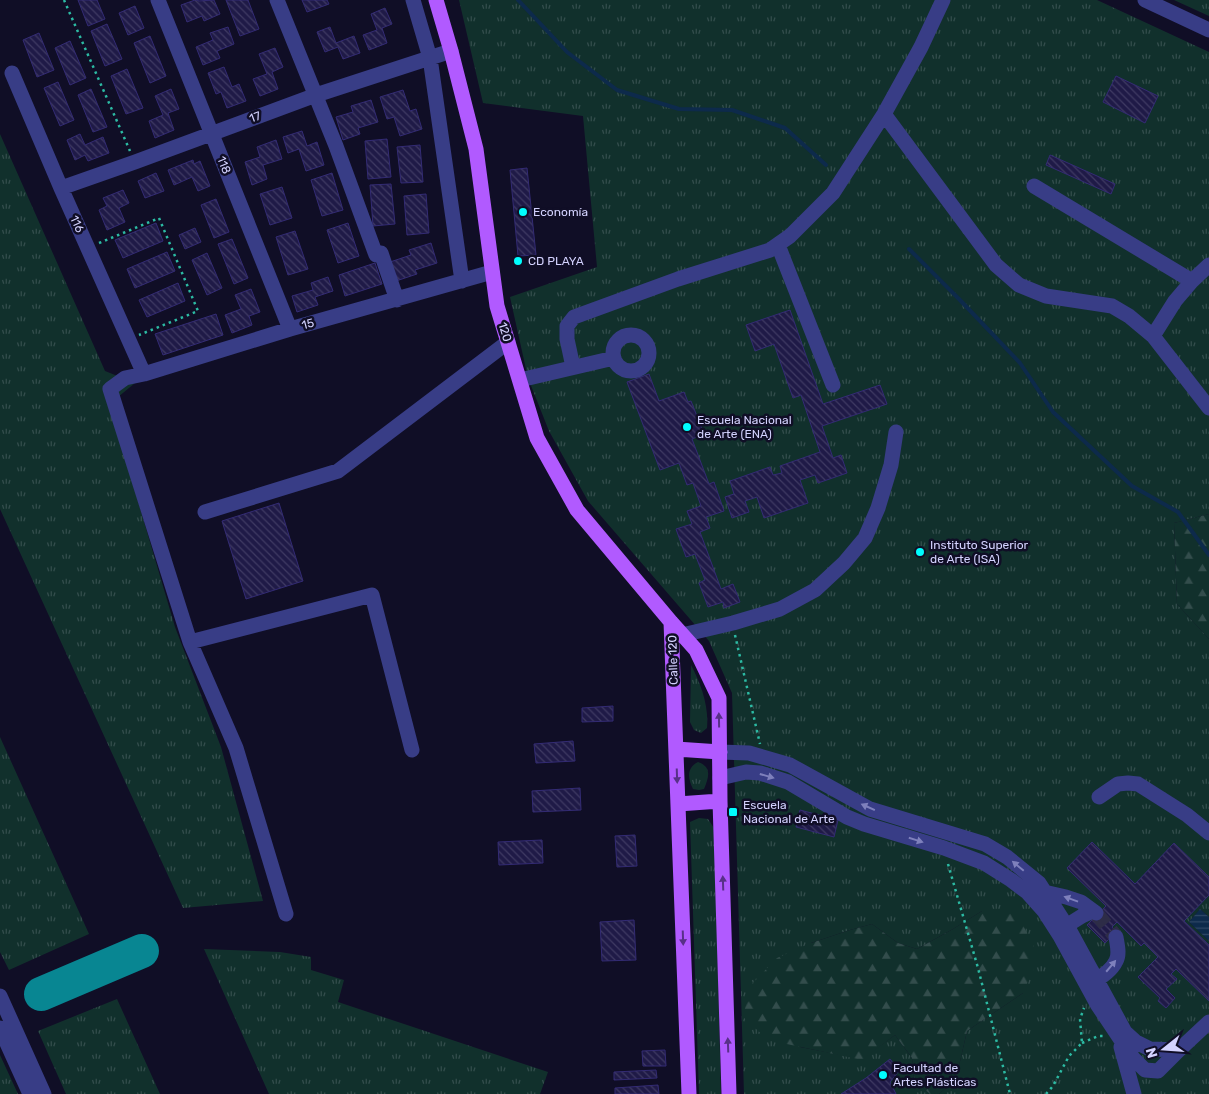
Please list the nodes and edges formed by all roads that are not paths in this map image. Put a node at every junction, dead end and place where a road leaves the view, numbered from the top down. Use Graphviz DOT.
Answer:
graph roads {
  1 [pos="158,0"];
  2 [pos="277,0"];
  3 [pos="413,0"];
  4 [pos="436,0"];
  5 [pos="943,0"];
  6 [pos="1145,0"];
  7 [pos="1209,30"];
  8 [pos="451,51"];
  9 [pos="430,58"];
  10 [pos="12,73"];
  11 [pos="316,95"];
  12 [pos="884,114"];
  13 [pos="211,134"];
  14 [pos="1034,186"];
  15 [pos="61,188"];
  16 [pos="778,245"];
  17 [pos="1209,265"];
  18 [pos="492,272"];
  19 [pos="462,281"];
  20 [pos="1192,281"];
  21 [pos="397,300"];
  22 [pos="290,329"];
  23 [pos="1153,336"];
  24 [pos="508,342"];
  25 [pos="614,358"];
  26 [pos="573,367"];
  27 [pos="144,374"];
  28 [pos="520,380"];
  29 [pos="834,385"];
  30 [pos="1209,408"];
  31 [pos="896,432"];
  32 [pos="205,512"];
  33 [pos="671,622"];
  34 [pos="682,635"];
  35 [pos="190,642"];
  36 [pos="676,749"];
  37 [pos="412,750"];
  38 [pos="720,752"];
  39 [pos="720,778"];
  40 [pos="1099,797"];
  41 [pos="720,801"];
  42 [pos="678,804"];
  43 [pos="1209,833"];
  44 [pos="1044,892"];
  45 [pos="286,914"];
  46 [pos="1062,929"];
  47 [pos="1116,937"];
  48 [pos="1091,986"];
  49 [pos="0,996"];
  50 [pos="1209,1022"];
  51 [pos="0,1028"];
  52 [pos="1117,1036"];
  53 [pos="1179,1050"];
  54 [pos="30,1094"];
  55 [pos="44,1094"];
  56 [pos="689,1094"];
  57 [pos="729,1094"];
  58 [pos="1134,1094"];
  1 -- 13 [label="street, 118"];
  2 -- 11 [label="street"];
  3 -- 9 [label="street"];
  4 -- 8 [label="main road, 120"];
  5 -- 12 [label="street"];
  6 -- 7 [label="street"];
  8 -- 9 [label="street, 17"];
  8 -- 18 [label="main road, 120"];
  9 -- 11 [label="street, 17"];
  9 -- 19 [label="street"];
  10 -- 15 [label="street, 116"];
  11 -- 13 [label="street, 17"];
  11 -- 21 [label="street"];
  12 -- 16 [label="street"];
  12 -- 23 [label="street"];
  13 -- 15 [label="street, 17"];
  13 -- 22 [label="street, 118"];
  14 -- 20 [label="street"];
  15 -- 27 [label="street, 116"];
  16 -- 26 [label="street"];
  16 -- 29 [label="street"];
  17 -- 20 [label="street"];
  18 -- 19 [label="street, 15"];
  18 -- 24 [label="main road, 120"];
  19 -- 21 [label="street, 15"];
  20 -- 23 [label="street"];
  21 -- 22 [label="street, 15"];
  22 -- 27 [label="street, 15"];
  23 -- 30 [label="street"];
  24 -- 28 [label="main road, 120"];
  24 -- 32 [label="street"];
  25 -- 26 [label="street"];
  26 -- 28 [label="street"];
  27 -- 35 [label="street, 15"];
  28 -- 33 [label="main road, 120"];
  31 -- 34 [label="street"];
  33 -- 34 [label="main road, Calle 120"];
  33 -- 36 [label="main road, Calle 120"];
  38 -- 34 [label="main road, Calle 120, one-way"];
  35 -- 37 [label="street"];
  35 -- 45 [label="street"];
  36 -- 38 [label="main road"];
  36 -- 42 [label="main road, Calle 120, one-way"];
  38 -- 39 [label="main road, Calle 120"];
  44 -- 38 [label="street, one-way"];
  39 -- 41 [label="main road, Calle 120"];
  39 -- 46 [label="street, one-way"];
  40 -- 43 [label="street"];
  41 -- 42 [label="main road"];
  57 -- 41 [label="main road, Calle 120, one-way"];
  42 -- 56 [label="main road, Calle 120, one-way"];
  44 -- 46 [label="street"];
  46 -- 44 [label="street, one-way"];
  46 -- 48 [label="street"];
  48 -- 47 [label="street, one-way"];
  48 -- 52 [label="street"];
  48 -- 53 [label="street"];
  49 -- 55 [label="street"];
  50 -- 53 [label="street"];
  51 -- 54 [label="street"];
  52 -- 53 [label="street"];
  52 -- 58 [label="street"];
}
